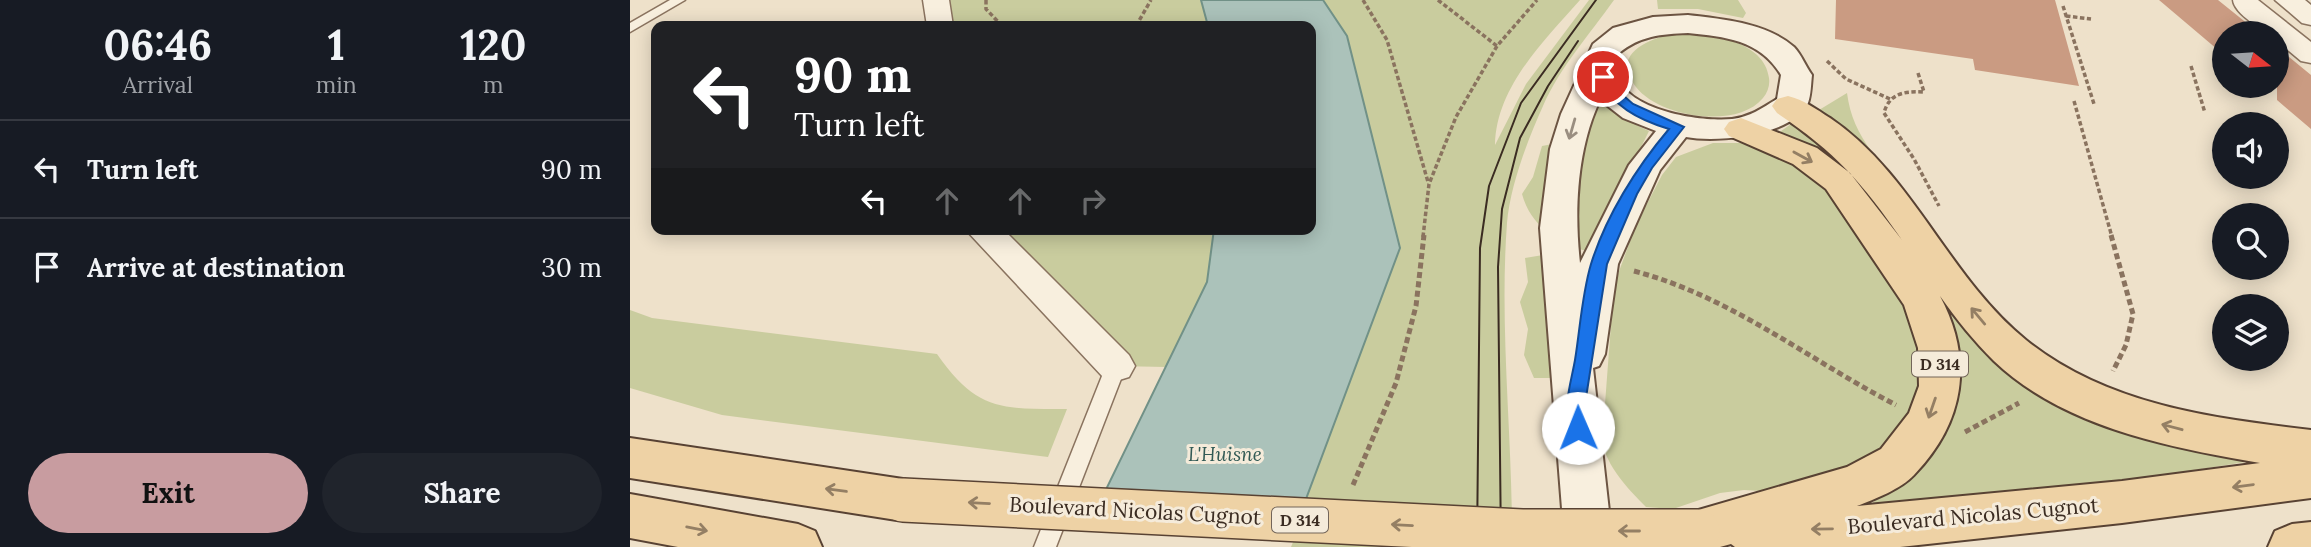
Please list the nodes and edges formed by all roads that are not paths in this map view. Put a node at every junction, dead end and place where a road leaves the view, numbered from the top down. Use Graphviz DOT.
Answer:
graph roads {
  1 [pos="679,0"];
  2 [pos="936,0"];
  3 [pos="2264,0"];
  4 [pos="2288,0"];
  5 [pos="1760,11"];
  6 [pos="1640,12"];
  7 [pos="2311,17"];
  8 [pos="939,21"];
  9 [pos="630,28"];
  10 [pos="1774,44"];
  11 [pos="2311,55"];
  12 [pos="1600,66"];
  13 [pos="1790,104"];
  14 [pos="1677,127"];
  15 [pos="1741,129"];
  16 [pos="988,235"];
  17 [pos="1116,366"];
  18 [pos="1576,404"];
  19 [pos="2311,450"];
  20 [pos="630,458"];
  21 [pos="2311,477"];
  22 [pos="630,516"];
  23 [pos="1698,531"];
  24 [pos="2311,545"];
  25 [pos="798,547"];
  26 [pos="1045,547"];
  27 [pos="1589,547"];
  28 [pos="2292,547"];
  1 -- 9 [label="lane"];
  2 -- 8 [label="street"];
  3 -- 11 [label="street"];
  4 -- 7 [label="street"];
  5 -- 10 [label="street"];
  6 -- 10 [label="street"];
  6 -- 12 [label="street"];
  10 -- 13 [label="street"];
  12 -- 14 [label="street"];
  12 -- 18 [label="street, one-way"];
  13 -- 15 [label="street"];
  19 -- 13 [label="main road, one-way"];
  14 -- 15 [label="street"];
  14 -- 18 [label="street"];
  15 -- 23 [label="main road, D 314, one-way"];
  16 -- 17 [label="street"];
  17 -- 26 [label="lane"];
  18 -- 27 [label="street"];
  23 -- 20 [label="main road, Boulevard Nicolas Cugnot / D 314, one-way, bridge"];
  21 -- 23 [label="main road, Boulevard Nicolas Cugnot / D 314, one-way"];
  22 -- 25 [label="main road, one-way"];
  24 -- 28 [label="main road"];
}
